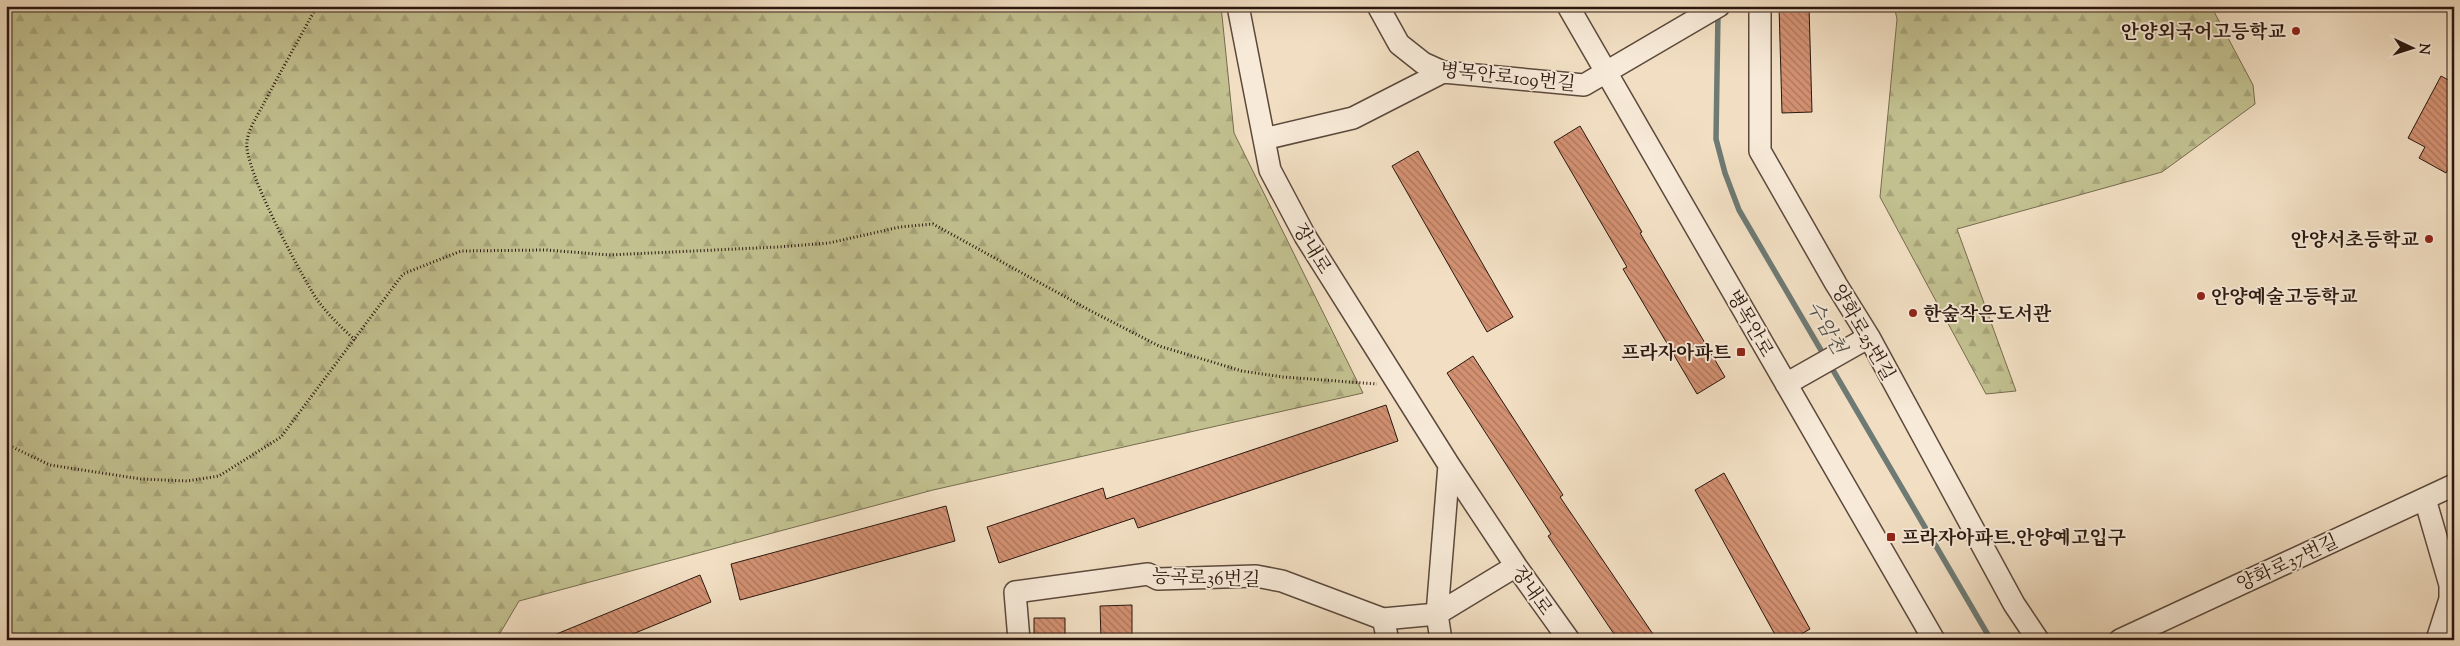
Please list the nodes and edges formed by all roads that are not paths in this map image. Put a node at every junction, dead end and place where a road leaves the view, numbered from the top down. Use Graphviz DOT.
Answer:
graph roads {
  1 [pos="1238,6"];
  2 [pos="1378,6"];
  3 [pos="1568,6"];
  4 [pos="1718,6"];
  5 [pos="1760,6"];
  6 [pos="1443,72"];
  7 [pos="1605,72"];
  8 [pos="1264,139"];
  9 [pos="1861,341"];
  10 [pos="1786,384"];
  11 [pos="1449,466"];
  12 [pos="2454,485"];
  13 [pos="2425,498"];
  14 [pos="1516,566"];
  15 [pos="1437,614"];
  16 [pos="1383,619"];
  17 [pos="1018,640"];
  18 [pos="1388,640"];
  19 [pos="1441,640"];
  20 [pos="1569,640"];
  21 [pos="1934,640"];
  22 [pos="2038,640"];
  23 [pos="2120,640"];
  24 [pos="2437,640"];
  1 -- 8 [label="street, 장내로"];
  2 -- 6 [label="street, 병목안로109번길"];
  3 -- 7 [label="street, 병목안로"];
  4 -- 7 [label="street, 병목안로109번길"];
  5 -- 9 [label="street, 양화로25번길"];
  6 -- 7 [label="street, 병목안로109번길"];
  6 -- 8 [label="street"];
  7 -- 10 [label="street, 병목안로"];
  8 -- 11 [label="street, 장내로"];
  9 -- 10 [label="street"];
  9 -- 22 [label="street, 양화로25번길"];
  10 -- 21 [label="street, 병목안로"];
  11 -- 14 [label="street, 장내로"];
  11 -- 15 [label="street"];
  12 -- 13 [label="street, 양화로37번길"];
  13 -- 23 [label="street, 양화로37번길"];
  13 -- 24 [label="street"];
  14 -- 15 [label="street, 능곡로36번길"];
  14 -- 20 [label="street, 장내로"];
  15 -- 16 [label="street, 능곡로36번길"];
  15 -- 19 [label="street"];
  16 -- 17 [label="street, 능곡로36번길"];
  16 -- 18 [label="street"];
}
